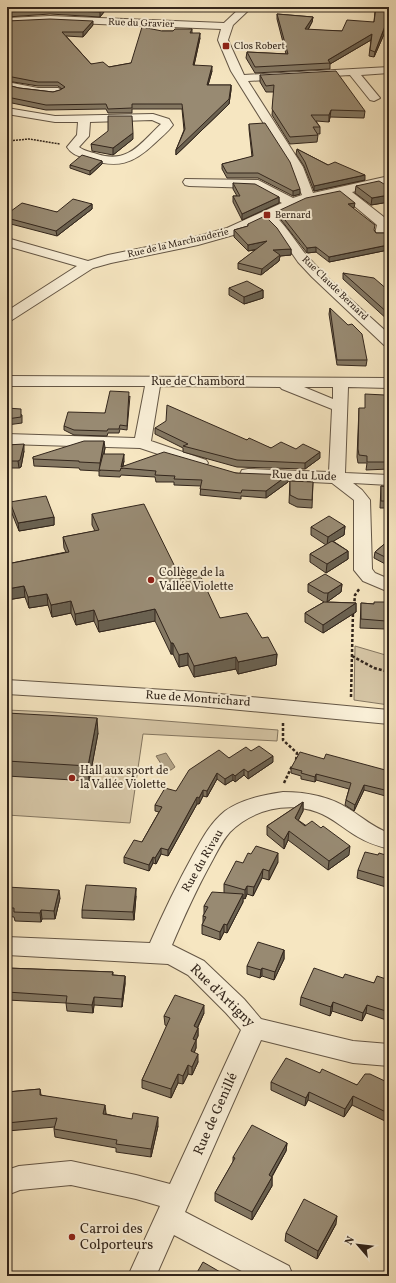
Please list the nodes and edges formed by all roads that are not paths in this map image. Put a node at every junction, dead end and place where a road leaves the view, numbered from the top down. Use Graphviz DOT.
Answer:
graph roads {
  1 [pos="246,7"];
  2 [pos="7,21"];
  3 [pos="226,26"];
  4 [pos="389,70"];
  5 [pos="352,71"];
  6 [pos="241,78"];
  7 [pos="7,85"];
  8 [pos="58,91"];
  9 [pos="374,98"];
  10 [pos="7,111"];
  11 [pos="84,119"];
  12 [pos="389,180"];
  13 [pos="189,182"];
  14 [pos="342,190"];
  15 [pos="309,197"];
  16 [pos="292,203"];
  17 [pos="267,215"];
  18 [pos="382,234"];
  19 [pos="7,242"];
  20 [pos="88,265"];
  21 [pos="7,317"];
  22 [pos="389,342"];
  23 [pos="7,381"];
  24 [pos="153,382"];
  25 [pos="283,382"];
  26 [pos="341,382"];
  27 [pos="389,382"];
  28 [pos="340,407"];
  29 [pos="7,439"];
  30 [pos="142,443"];
  31 [pos="214,467"];
  32 [pos="236,473"];
  33 [pos="338,477"];
  34 [pos="389,480"];
  35 [pos="389,586"];
  36 [pos="7,686"];
  37 [pos="389,717"];
  38 [pos="389,841"];
  39 [pos="7,946"];
  40 [pos="157,953"];
  41 [pos="254,1028"];
  42 [pos="389,1055"];
  43 [pos="7,1183"];
  44 [pos="174,1209"];
  45 [pos="142,1276"];
  46 [pos="280,1276"];
  1 -- 3 [label="street"];
  2 -- 3 [label="street, Rue du Gravier"];
  3 -- 6 [label="street"];
  4 -- 5 [label="street"];
  5 -- 6 [label="street"];
  5 -- 9 [label="street"];
  6 -- 15 [label="street"];
  7 -- 8 [label="street"];
  10 -- 11 [label="street"];
  11 -- 11 [label="street"];
  12 -- 14 [label="street, Rue de la Marchanderie"];
  13 -- 16 [label="street"];
  14 -- 15 [label="street, Rue de la Marchanderie"];
  14 -- 18 [label="street"];
  15 -- 16 [label="street, Rue de la Marchanderie"];
  16 -- 17 [label="street, Rue de la Marchanderie"];
  17 -- 20 [label="street, Rue de la Marchanderie"];
  17 -- 22 [label="street, Rue Claude Bernard"];
  19 -- 20 [label="street"];
  20 -- 21 [label="street, Rue de la Marchanderie"];
  23 -- 24 [label="street, Rue de Chambord"];
  24 -- 25 [label="street, Rue de Chambord"];
  24 -- 30 [label="street"];
  25 -- 26 [label="street, Rue de Chambord"];
  25 -- 28 [label="street"];
  26 -- 27 [label="street, Rue de Chambord"];
  26 -- 28 [label="street"];
  28 -- 33 [label="street"];
  29 -- 30 [label="street"];
  30 -- 31 [label="street"];
  32 -- 33 [label="street, Rue du Lude"];
  33 -- 34 [label="street, Rue du Lude"];
  33 -- 35 [label="street"];
  36 -- 37 [label="street, Rue de Montrichard"];
  38 -- 40 [label="street, Rue du Rivau"];
  39 -- 40 [label="street, Rue d'Artigny"];
  40 -- 41 [label="street, Rue d'Artigny"];
  41 -- 42 [label="street, Rue d'Artigny"];
  41 -- 44 [label="street, Rue de Genillé"];
  43 -- 44 [label="street"];
  44 -- 45 [label="street, Rue de Genillé"];
  44 -- 46 [label="street"];
}
